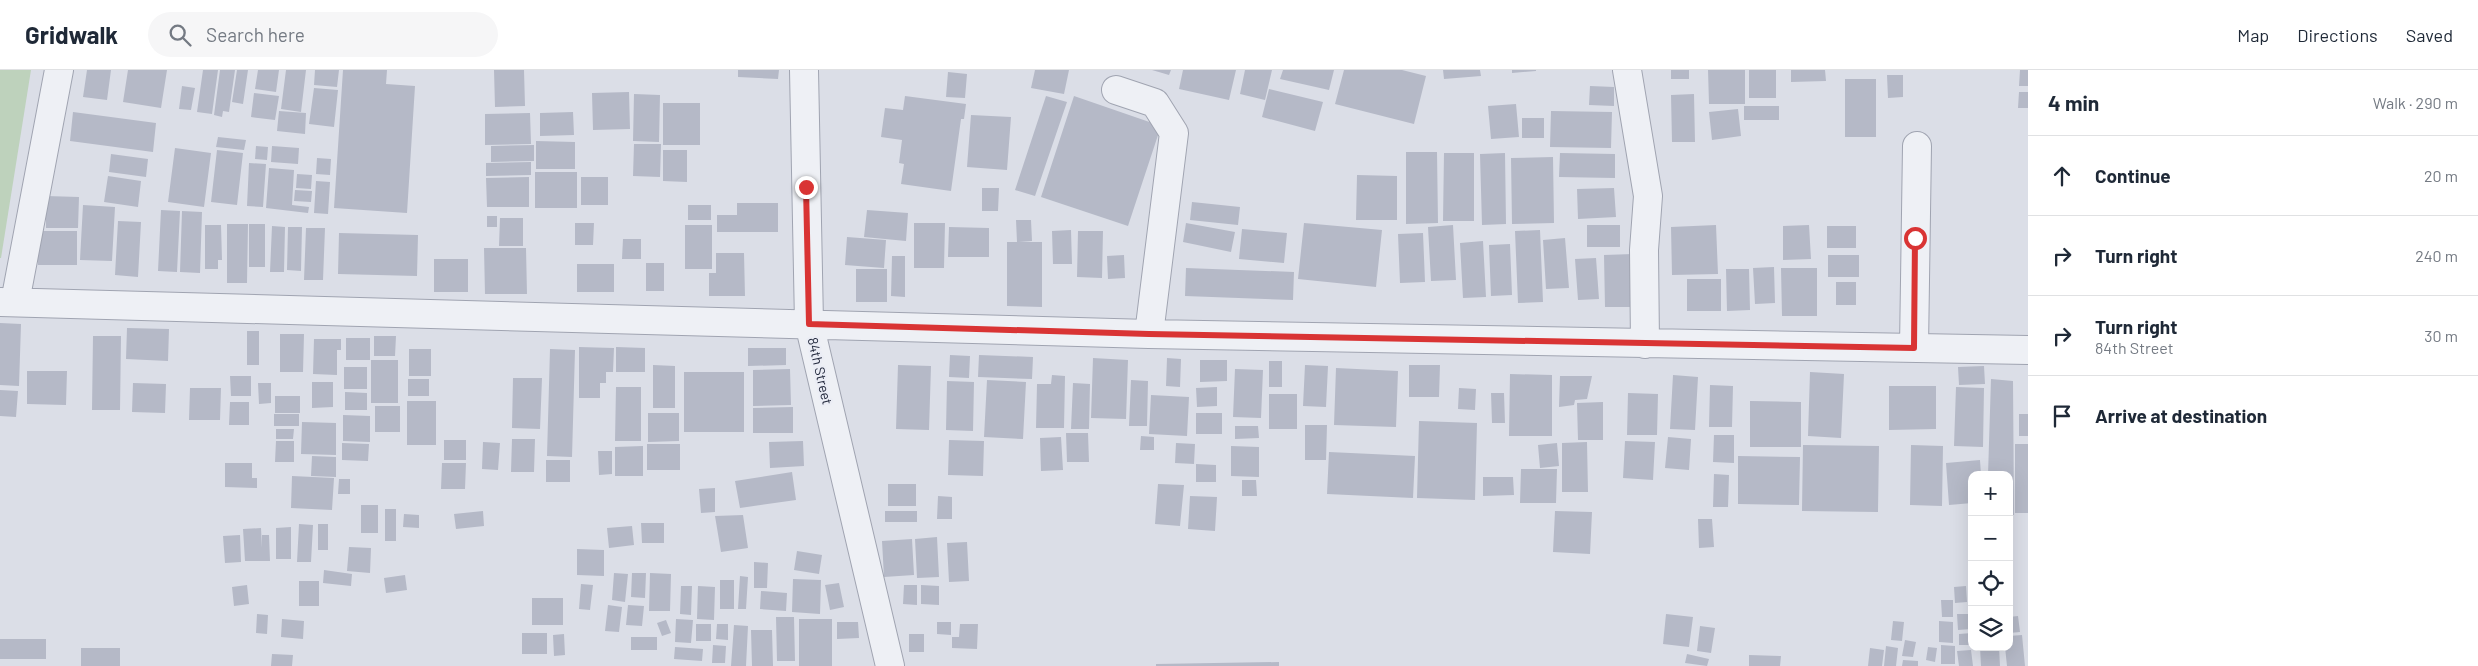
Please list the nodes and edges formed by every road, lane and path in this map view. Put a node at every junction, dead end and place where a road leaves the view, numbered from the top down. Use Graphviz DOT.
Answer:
graph roads {
  1 [pos="59,70"];
  2 [pos="804,70"];
  3 [pos="1627,70"];
  4 [pos="1116,90"];
  5 [pos="1917,146"];
  6 [pos="8,302"];
  7 [pos="809,324"];
  8 [pos="1149,334"];
  9 [pos="1645,344"];
  10 [pos="1914,348"];
  11 [pos="2028,350"];
  12 [pos="890,666"];
  1 -- 6 [label="street"];
  2 -- 7 [label="street, 84th Street"];
  3 -- 9 [label="street"];
  4 -- 8 [label="street"];
  5 -- 10 [label="street"];
  6 -- 7 [label="street"];
  7 -- 8 [label="street"];
  7 -- 12 [label="street, 84th Street"];
  8 -- 9 [label="street"];
  9 -- 10 [label="street"];
  10 -- 11 [label="street"];
}
